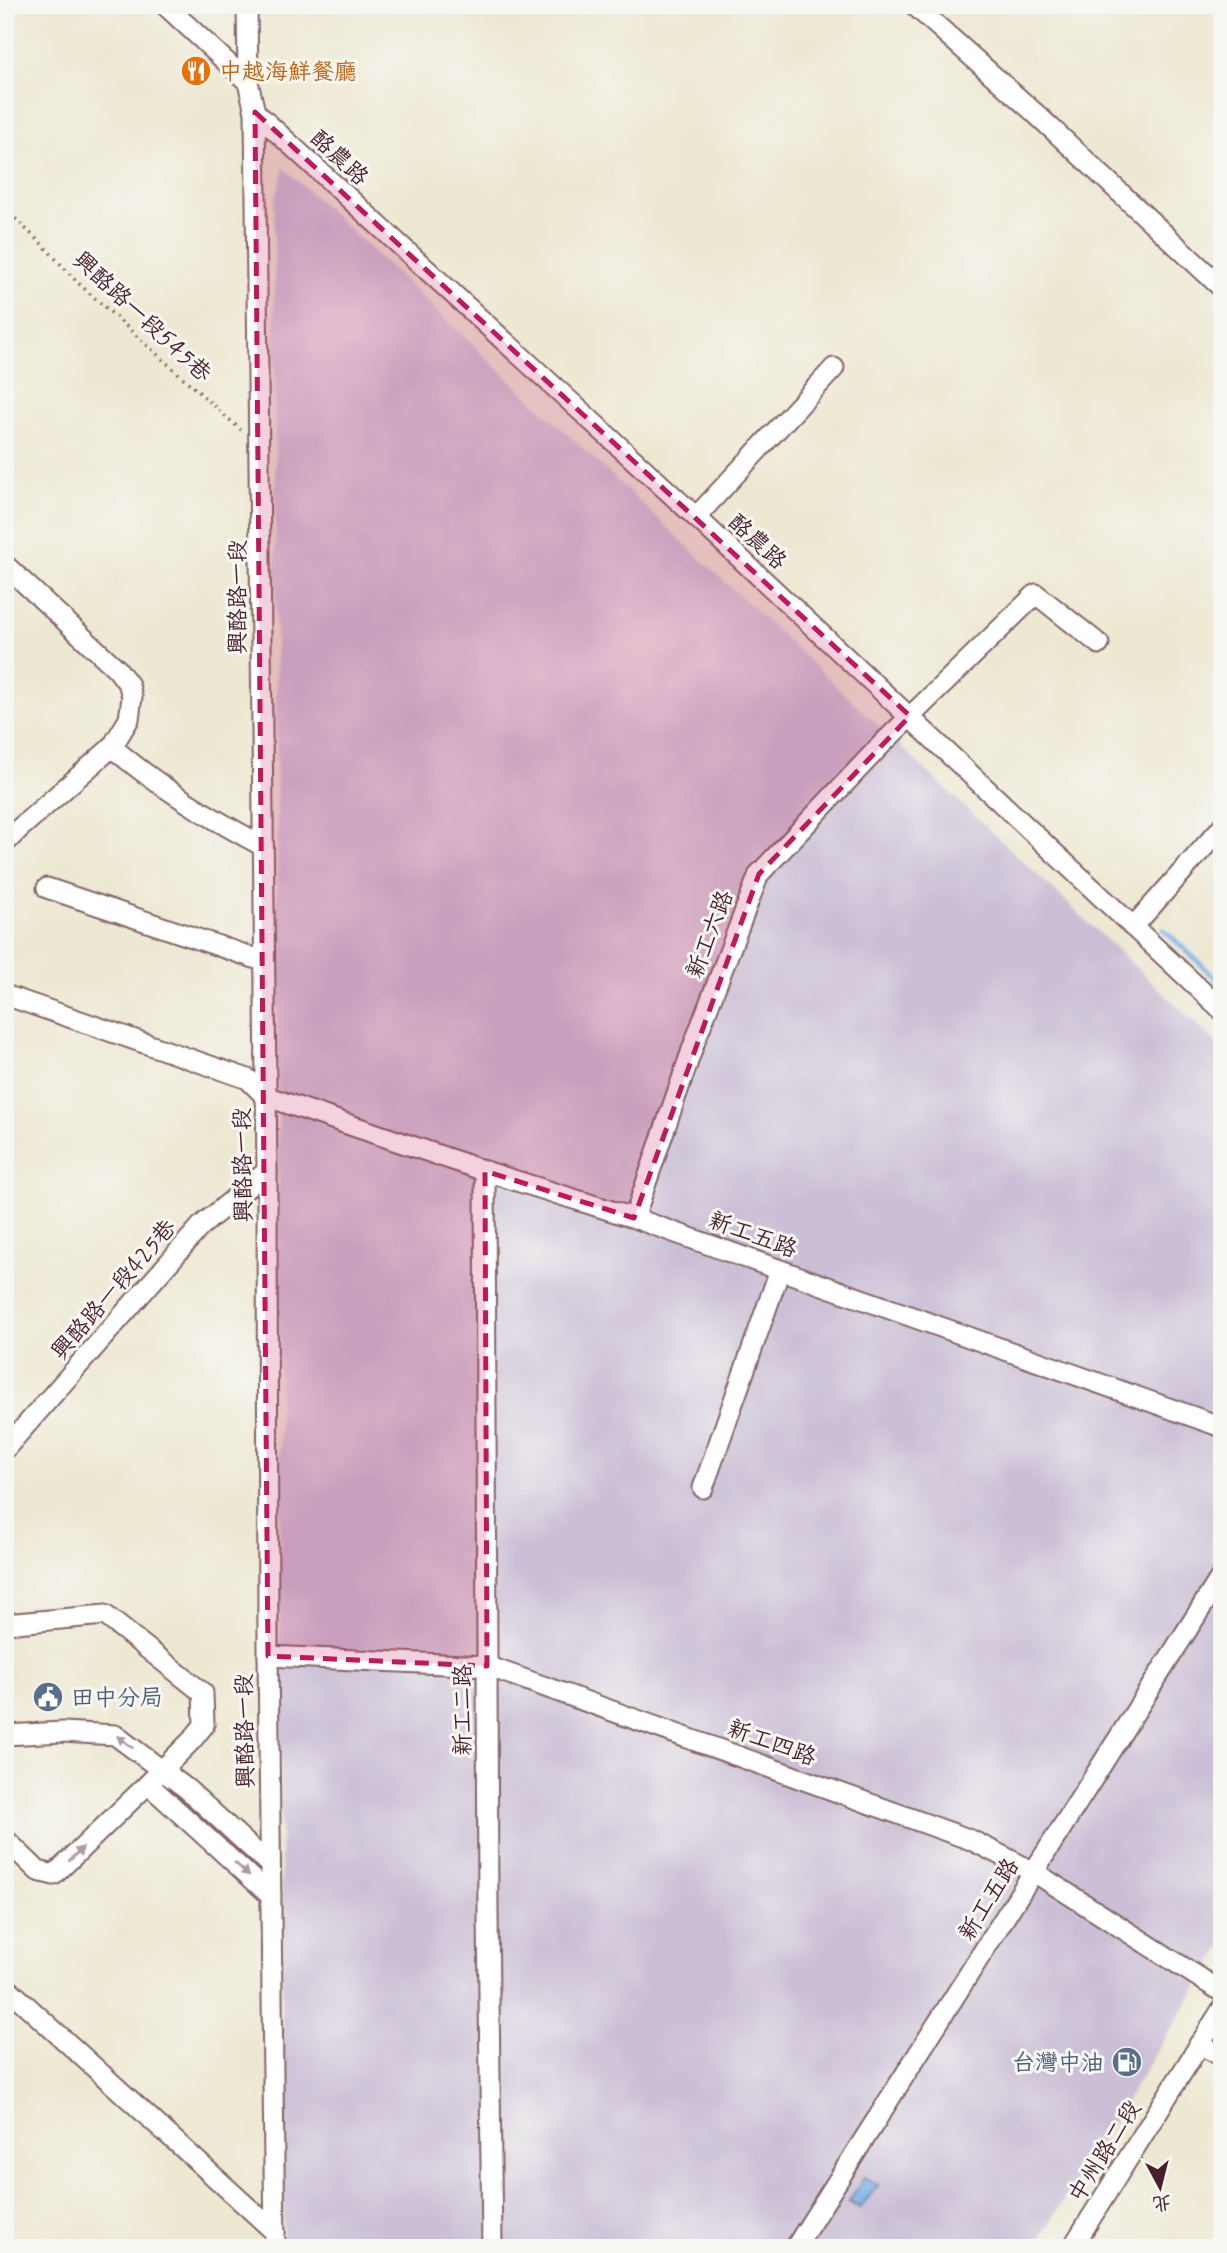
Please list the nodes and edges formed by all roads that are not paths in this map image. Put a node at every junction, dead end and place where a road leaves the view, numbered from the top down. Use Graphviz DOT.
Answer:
graph roads {
  1 [pos="165,5"];
  2 [pos="247,5"];
  3 [pos="914,5"];
  4 [pos="248,82"];
  5 [pos="255,112"];
  6 [pos="1222,288"];
  7 [pos="834,368"];
  8 [pos="696,517"];
  9 [pos="5,565"];
  10 [pos="1099,644"];
  11 [pos="910,716"];
  12 [pos="112,747"];
  13 [pos="1222,827"];
  14 [pos="5,843"];
  15 [pos="264,846"];
  16 [pos="47,888"];
  17 [pos="1132,927"];
  18 [pos="263,961"];
  19 [pos="5,995"];
  20 [pos="1222,1010"];
  21 [pos="265,1096"];
  22 [pos="267,1171"];
  23 [pos="485,1171"];
  24 [pos="634,1218"];
  25 [pos="780,1270"];
  26 [pos="1222,1427"];
  27 [pos="5,1449"];
  28 [pos="703,1488"];
  29 [pos="1222,1575"];
  30 [pos="5,1624"];
  31 [pos="268,1656"];
  32 [pos="487,1666"];
  33 [pos="5,1735"];
  34 [pos="155,1778"];
  35 [pos="5,1839"];
  36 [pos="270,1865"];
  37 [pos="1034,1872"];
  38 [pos="271,1896"];
  39 [pos="5,1986"];
  40 [pos="1222,1992"];
  41 [pos="1222,2009"];
  42 [pos="1199,2044"];
  43 [pos="1222,2056"];
  44 [pos="275,2240"];
  45 [pos="492,2248"];
  46 [pos="795,2248"];
  47 [pos="1072,2248"];
  1 -- 4 [label="street"];
  2 -- 4 [label="street, 興酪路一段"];
  3 -- 6 [label="street"];
  4 -- 5 [label="street, 興酪路一段"];
  5 -- 8 [label="street, 酪農路"];
  5 -- 15 [label="street, 興酪路一段"];
  7 -- 8 [label="street"];
  8 -- 11 [label="street, 酪農路"];
  9 -- 12 [label="street"];
  10 -- 11 [label="street, 新工六路"];
  11 -- 17 [label="street, 酪農路"];
  11 -- 24 [label="street, 新工六路"];
  12 -- 14 [label="street"];
  12 -- 15 [label="street"];
  13 -- 17 [label="street"];
  15 -- 18 [label="street, 興酪路一段"];
  16 -- 18 [label="street"];
  17 -- 20 [label="street, 酪農路"];
  18 -- 21 [label="street, 興酪路一段"];
  19 -- 21 [label="street"];
  21 -- 22 [label="street, 興酪路一段"];
  21 -- 23 [label="street, 新工五路"];
  22 -- 27 [label="street, 興酪路一段425巷"];
  22 -- 31 [label="street, 興酪路一段"];
  23 -- 24 [label="street, 新工五路"];
  23 -- 32 [label="street, 新工二路"];
  24 -- 25 [label="street, 新工五路"];
  25 -- 26 [label="street, 新工五路"];
  25 -- 28 [label="street"];
  29 -- 37 [label="street, 新工五路"];
  30 -- 34 [label="street"];
  31 -- 32 [label="street, 新工四路"];
  31 -- 36 [label="street, 興酪路一段"];
  32 -- 37 [label="street, 新工四路"];
  32 -- 45 [label="street, 新工二路"];
  34 -- 33 [label="street, one-way"];
  35 -- 34 [label="street, one-way"];
  34 -- 36 [label="street"];
  34 -- 38 [label="street, one-way"];
  36 -- 38 [label="street, 興酪路一段"];
  37 -- 40 [label="street, 新工四路"];
  37 -- 46 [label="street, 新工五路"];
  38 -- 44 [label="street, 興酪路一段"];
  39 -- 44 [label="street"];
  41 -- 42 [label="street, 中州路二段"];
  42 -- 43 [label="street"];
  42 -- 47 [label="street, 中州路二段"];
}
